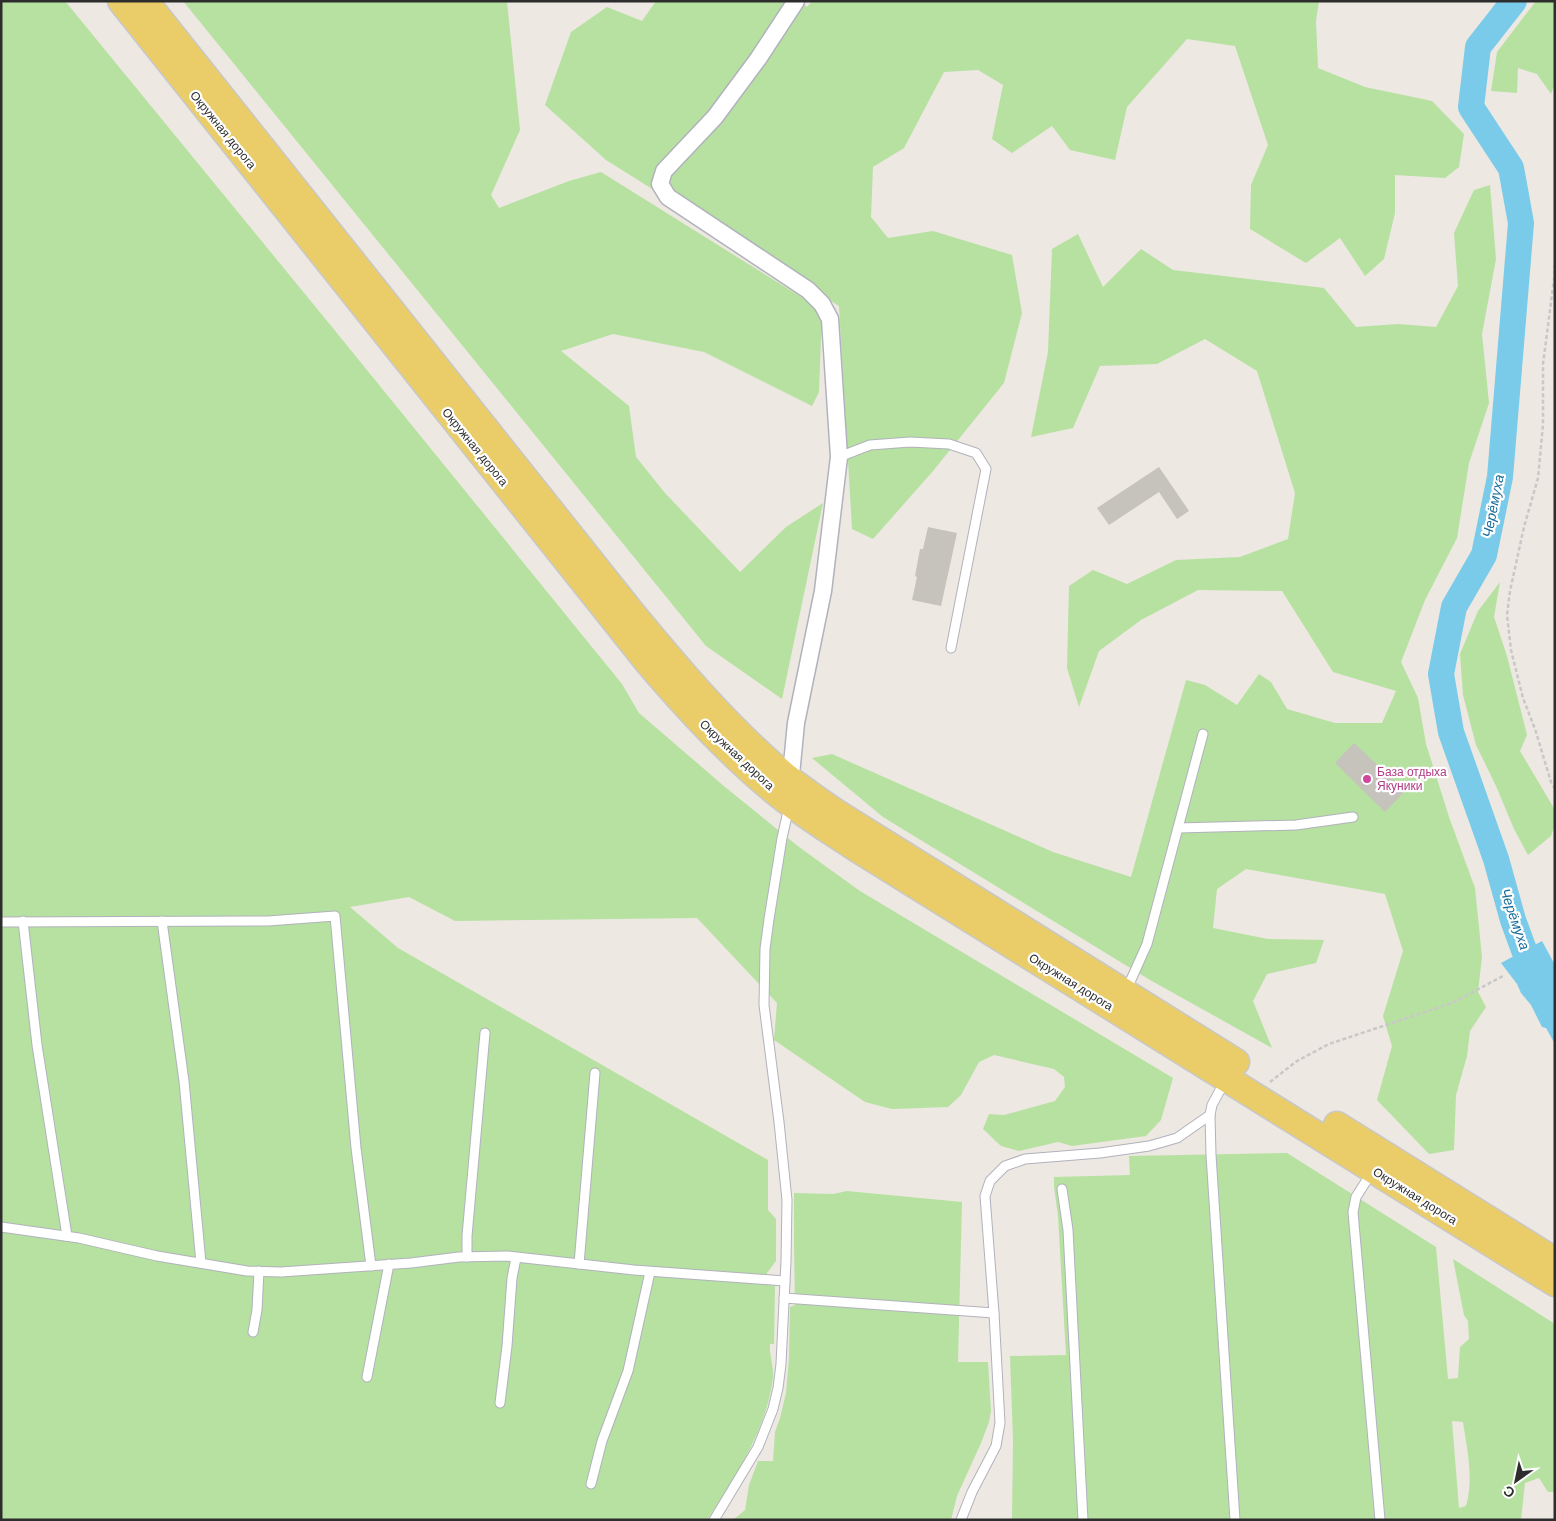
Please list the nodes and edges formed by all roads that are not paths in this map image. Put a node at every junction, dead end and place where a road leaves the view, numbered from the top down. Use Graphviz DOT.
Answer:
graph roads {
  1 [pos="120,1"];
  2 [pos="145,1"];
  3 [pos="796,1"];
  4 [pos="839,458"];
  5 [pos="951,648"];
  6 [pos="1203,734"];
  7 [pos="790,790"];
  8 [pos="1352,817"];
  9 [pos="1178,828"];
  10 [pos="23,921"];
  11 [pos="162,921"];
  12 [pos="1,922"];
  13 [pos="1124,993"];
  14 [pos="485,1033"];
  15 [pos="596,1073"];
  16 [pos="1226,1078"];
  17 [pos="1210,1115"];
  18 [pos="1373,1170"];
  19 [pos="1062,1189"];
  20 [pos="1,1227"];
  21 [pos="67,1236"];
  22 [pos="467,1257"];
  23 [pos="516,1258"];
  24 [pos="1555,1261"];
  25 [pos="202,1263"];
  26 [pos="388,1264"];
  27 [pos="579,1264"];
  28 [pos="371,1266"];
  29 [pos="259,1271"];
  30 [pos="650,1272"];
  31 [pos="785,1281"];
  32 [pos="1555,1283"];
  33 [pos="784,1298"];
  34 [pos="994,1313"];
  35 [pos="253,1332"];
  36 [pos="366,1377"];
  37 [pos="500,1403"];
  38 [pos="590,1484"];
  39 [pos="714,1520"];
  40 [pos="961,1520"];
  41 [pos="1083,1520"];
  42 [pos="1235,1520"];
  43 [pos="1380,1520"];
  1 -- 7 [label="main road, Окружная дорога"];
  2 -- 7 [label="main road, Окружная дорога"];
  3 -- 4 [label="street"];
  4 -- 5 [label="lane"];
  4 -- 7 [label="street"];
  6 -- 9 [label="lane"];
  7 -- 13 [label="main road, Окружная дорога"];
  7 -- 16 [label="main road, Окружная дорога"];
  7 -- 31 [label="lane"];
  8 -- 9 [label="lane"];
  9 -- 13 [label="lane"];
  10 -- 11 [label="lane"];
  10 -- 12 [label="lane"];
  10 -- 21 [label="lane"];
  11 -- 25 [label="lane"];
  11 -- 28 [label="lane"];
  13 -- 24 [label="main road, Окружная дорога"];
  14 -- 22 [label="lane"];
  15 -- 27 [label="lane"];
  16 -- 17 [label="lane"];
  16 -- 18 [label="main road, Окружная дорога"];
  17 -- 34 [label="lane"];
  17 -- 42 [label="lane"];
  18 -- 32 [label="main road, Окружная дорога"];
  18 -- 43 [label="lane"];
  19 -- 41 [label="lane"];
  20 -- 21 [label="lane"];
  21 -- 25 [label="lane"];
  22 -- 23 [label="lane"];
  22 -- 26 [label="lane"];
  23 -- 27 [label="lane"];
  23 -- 37 [label="lane"];
  25 -- 29 [label="lane"];
  26 -- 28 [label="lane"];
  26 -- 36 [label="lane"];
  27 -- 30 [label="lane"];
  28 -- 29 [label="lane"];
  29 -- 35 [label="lane"];
  30 -- 31 [label="lane"];
  30 -- 38 [label="lane"];
  31 -- 33 [label="lane"];
  33 -- 34 [label="lane"];
  33 -- 39 [label="lane"];
  34 -- 40 [label="lane"];
}
